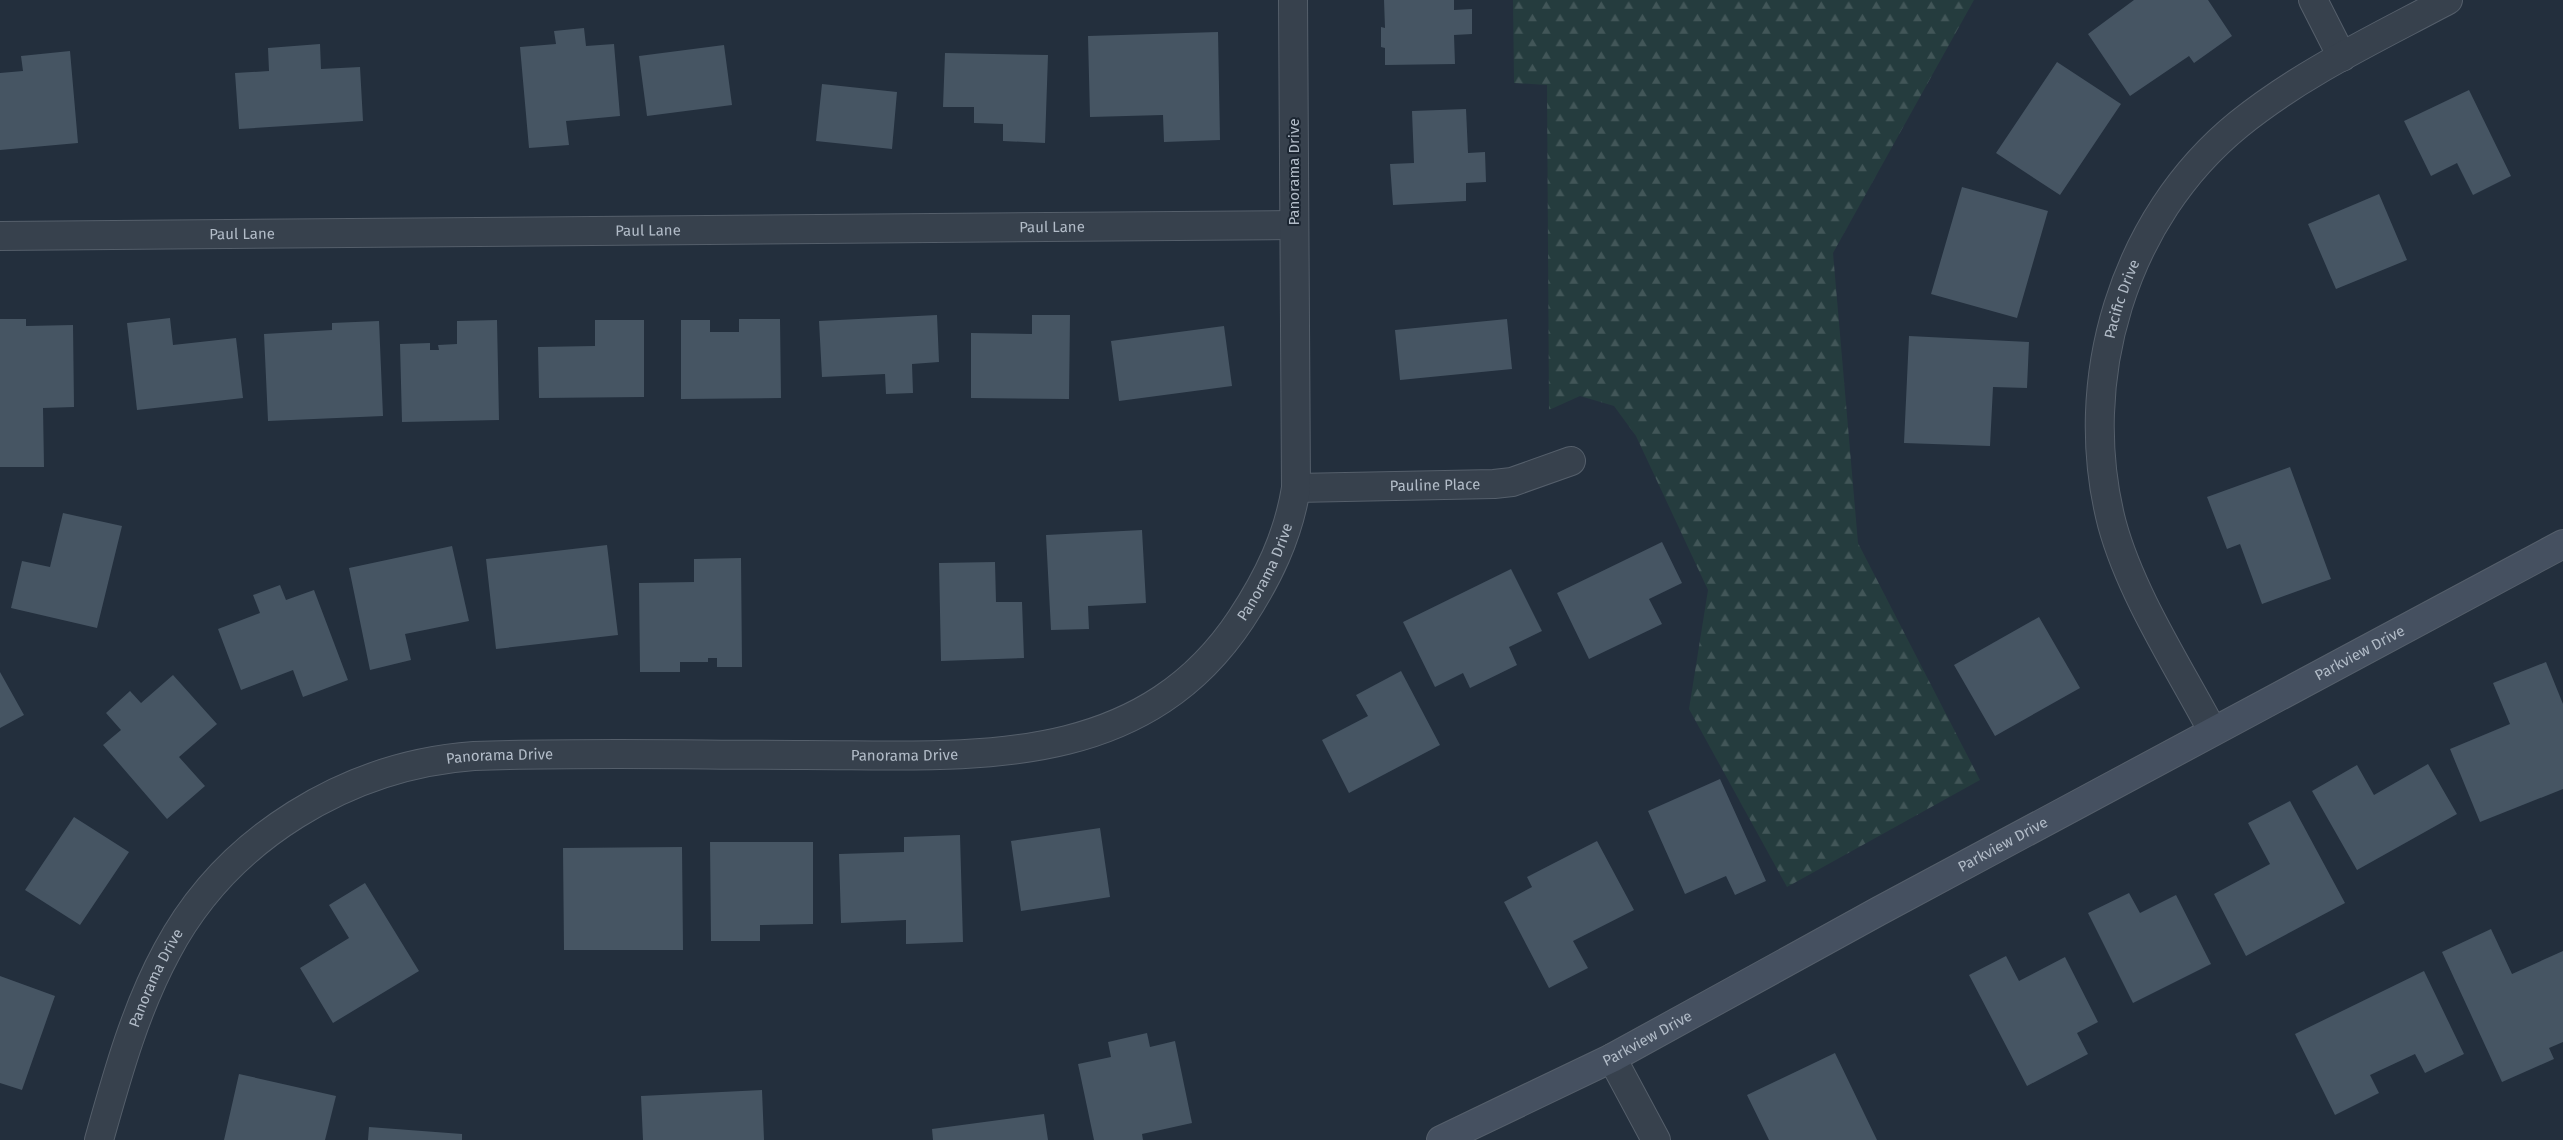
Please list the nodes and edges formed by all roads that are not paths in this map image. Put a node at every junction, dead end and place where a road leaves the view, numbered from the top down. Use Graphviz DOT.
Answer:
graph roads {
  1 [pos="1293,0"];
  2 [pos="2313,0"];
  3 [pos="2448,0"];
  4 [pos="2342,57"];
  5 [pos="1294,225"];
  6 [pos="0,236"];
  7 [pos="1571,461"];
  8 [pos="1296,488"];
  9 [pos="2563,544"];
  10 [pos="2212,730"];
  11 [pos="1612,1058"];
  12 [pos="99,1140"];
  13 [pos="1441,1140"];
  14 [pos="1656,1140"];
  1 -- 5 [label="street, Panorama Drive"];
  2 -- 4 [label="street"];
  3 -- 4 [label="street, Pacific Drive"];
  4 -- 10 [label="street, Pacific Drive"];
  5 -- 6 [label="street, Paul Lane"];
  5 -- 8 [label="street, Panorama Drive"];
  7 -- 8 [label="street, Pauline Place"];
  8 -- 12 [label="street, Panorama Drive"];
  9 -- 10 [label="street, Parkview Drive"];
  10 -- 11 [label="street, Parkview Drive"];
  11 -- 13 [label="street, Parkview Drive"];
  11 -- 14 [label="street"];
}
